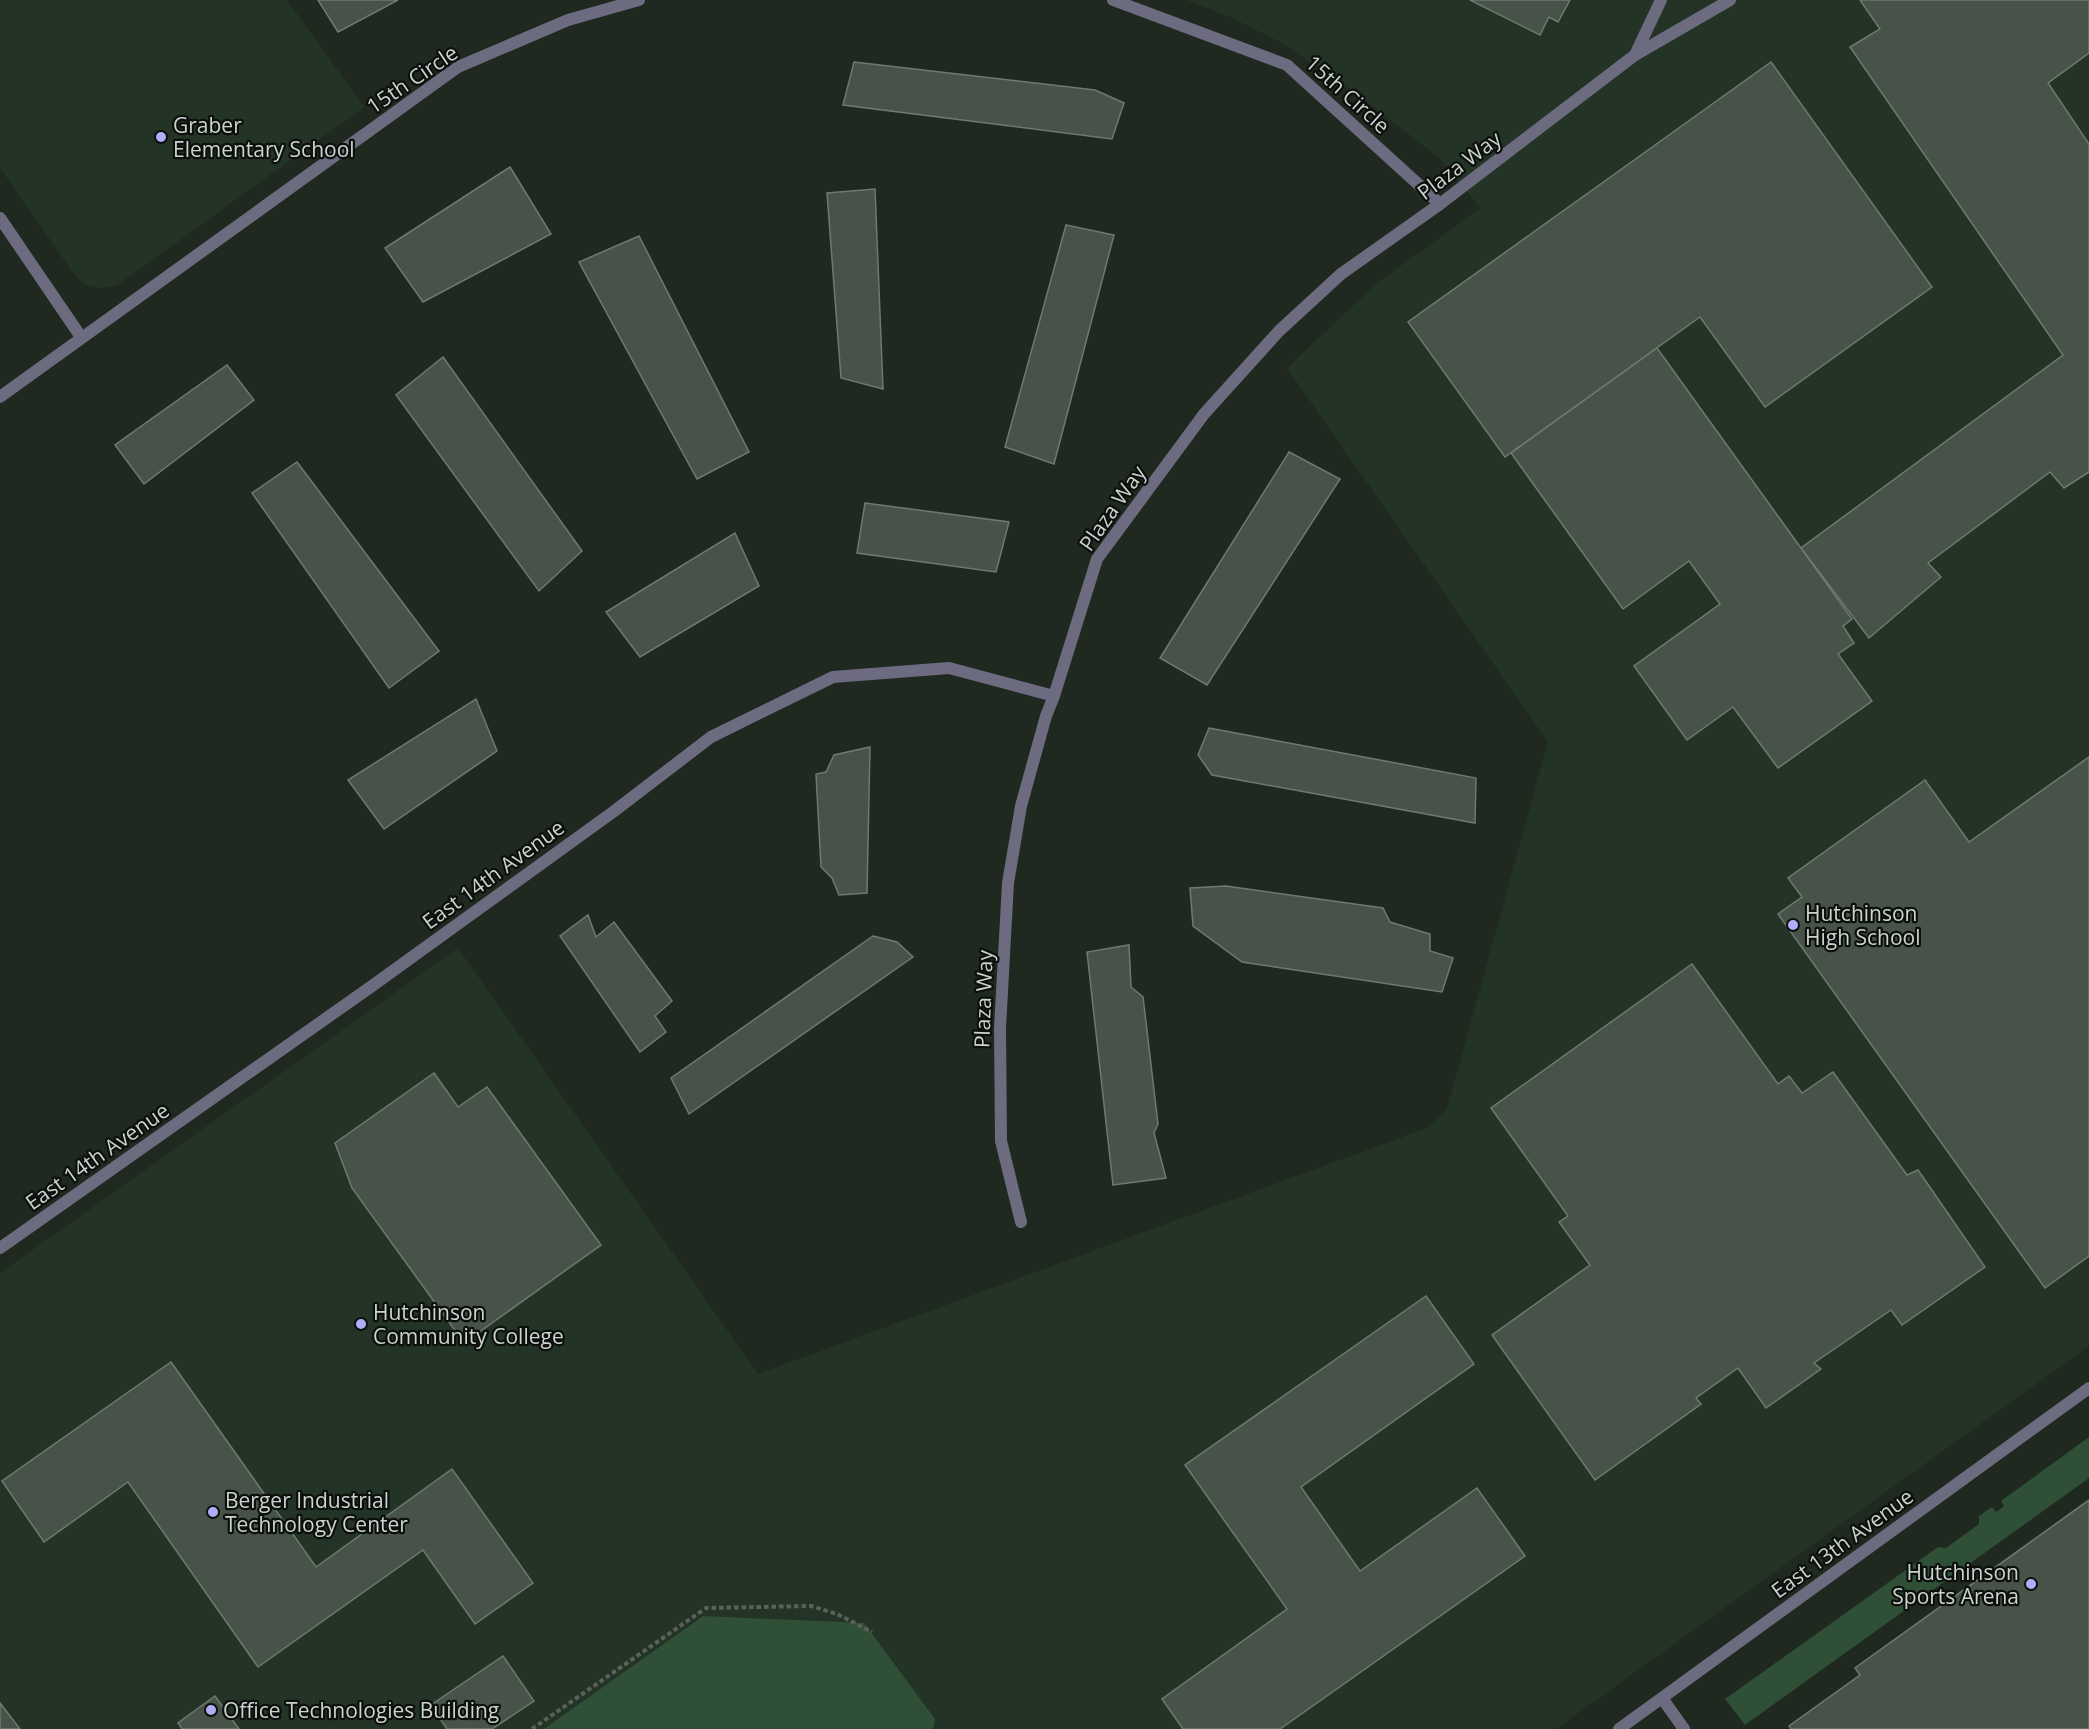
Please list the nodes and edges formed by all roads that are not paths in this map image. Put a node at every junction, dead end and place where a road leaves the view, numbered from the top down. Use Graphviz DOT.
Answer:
graph roads {
  1 [pos="639,0"];
  2 [pos="1113,0"];
  3 [pos="1660,0"];
  4 [pos="1730,0"];
  5 [pos="1635,55"];
  6 [pos="1440,204"];
  7 [pos="0,218"];
  8 [pos="81,337"];
  9 [pos="0,397"];
  10 [pos="1054,696"];
  11 [pos="1021,1222"];
  12 [pos="0,1248"];
  13 [pos="2089,1388"];
  14 [pos="1662,1698"];
  15 [pos="1618,1729"];
  16 [pos="1684,1729"];
  1 -- 8 [label="street, 15th Circle"];
  2 -- 6 [label="street, 15th Circle"];
  3 -- 5 [label="street, Plaza Way"];
  4 -- 5 [label="street, Plaza Way"];
  5 -- 6 [label="street, Plaza Way"];
  6 -- 10 [label="street, Plaza Way"];
  7 -- 8 [label="street"];
  8 -- 9 [label="street, 15th Circle"];
  10 -- 11 [label="street, Plaza Way"];
  10 -- 12 [label="street, East 14th Avenue"];
  13 -- 14 [label="street, East 13th Avenue"];
  14 -- 15 [label="street, East 13th Avenue"];
  14 -- 16 [label="street"];
}
